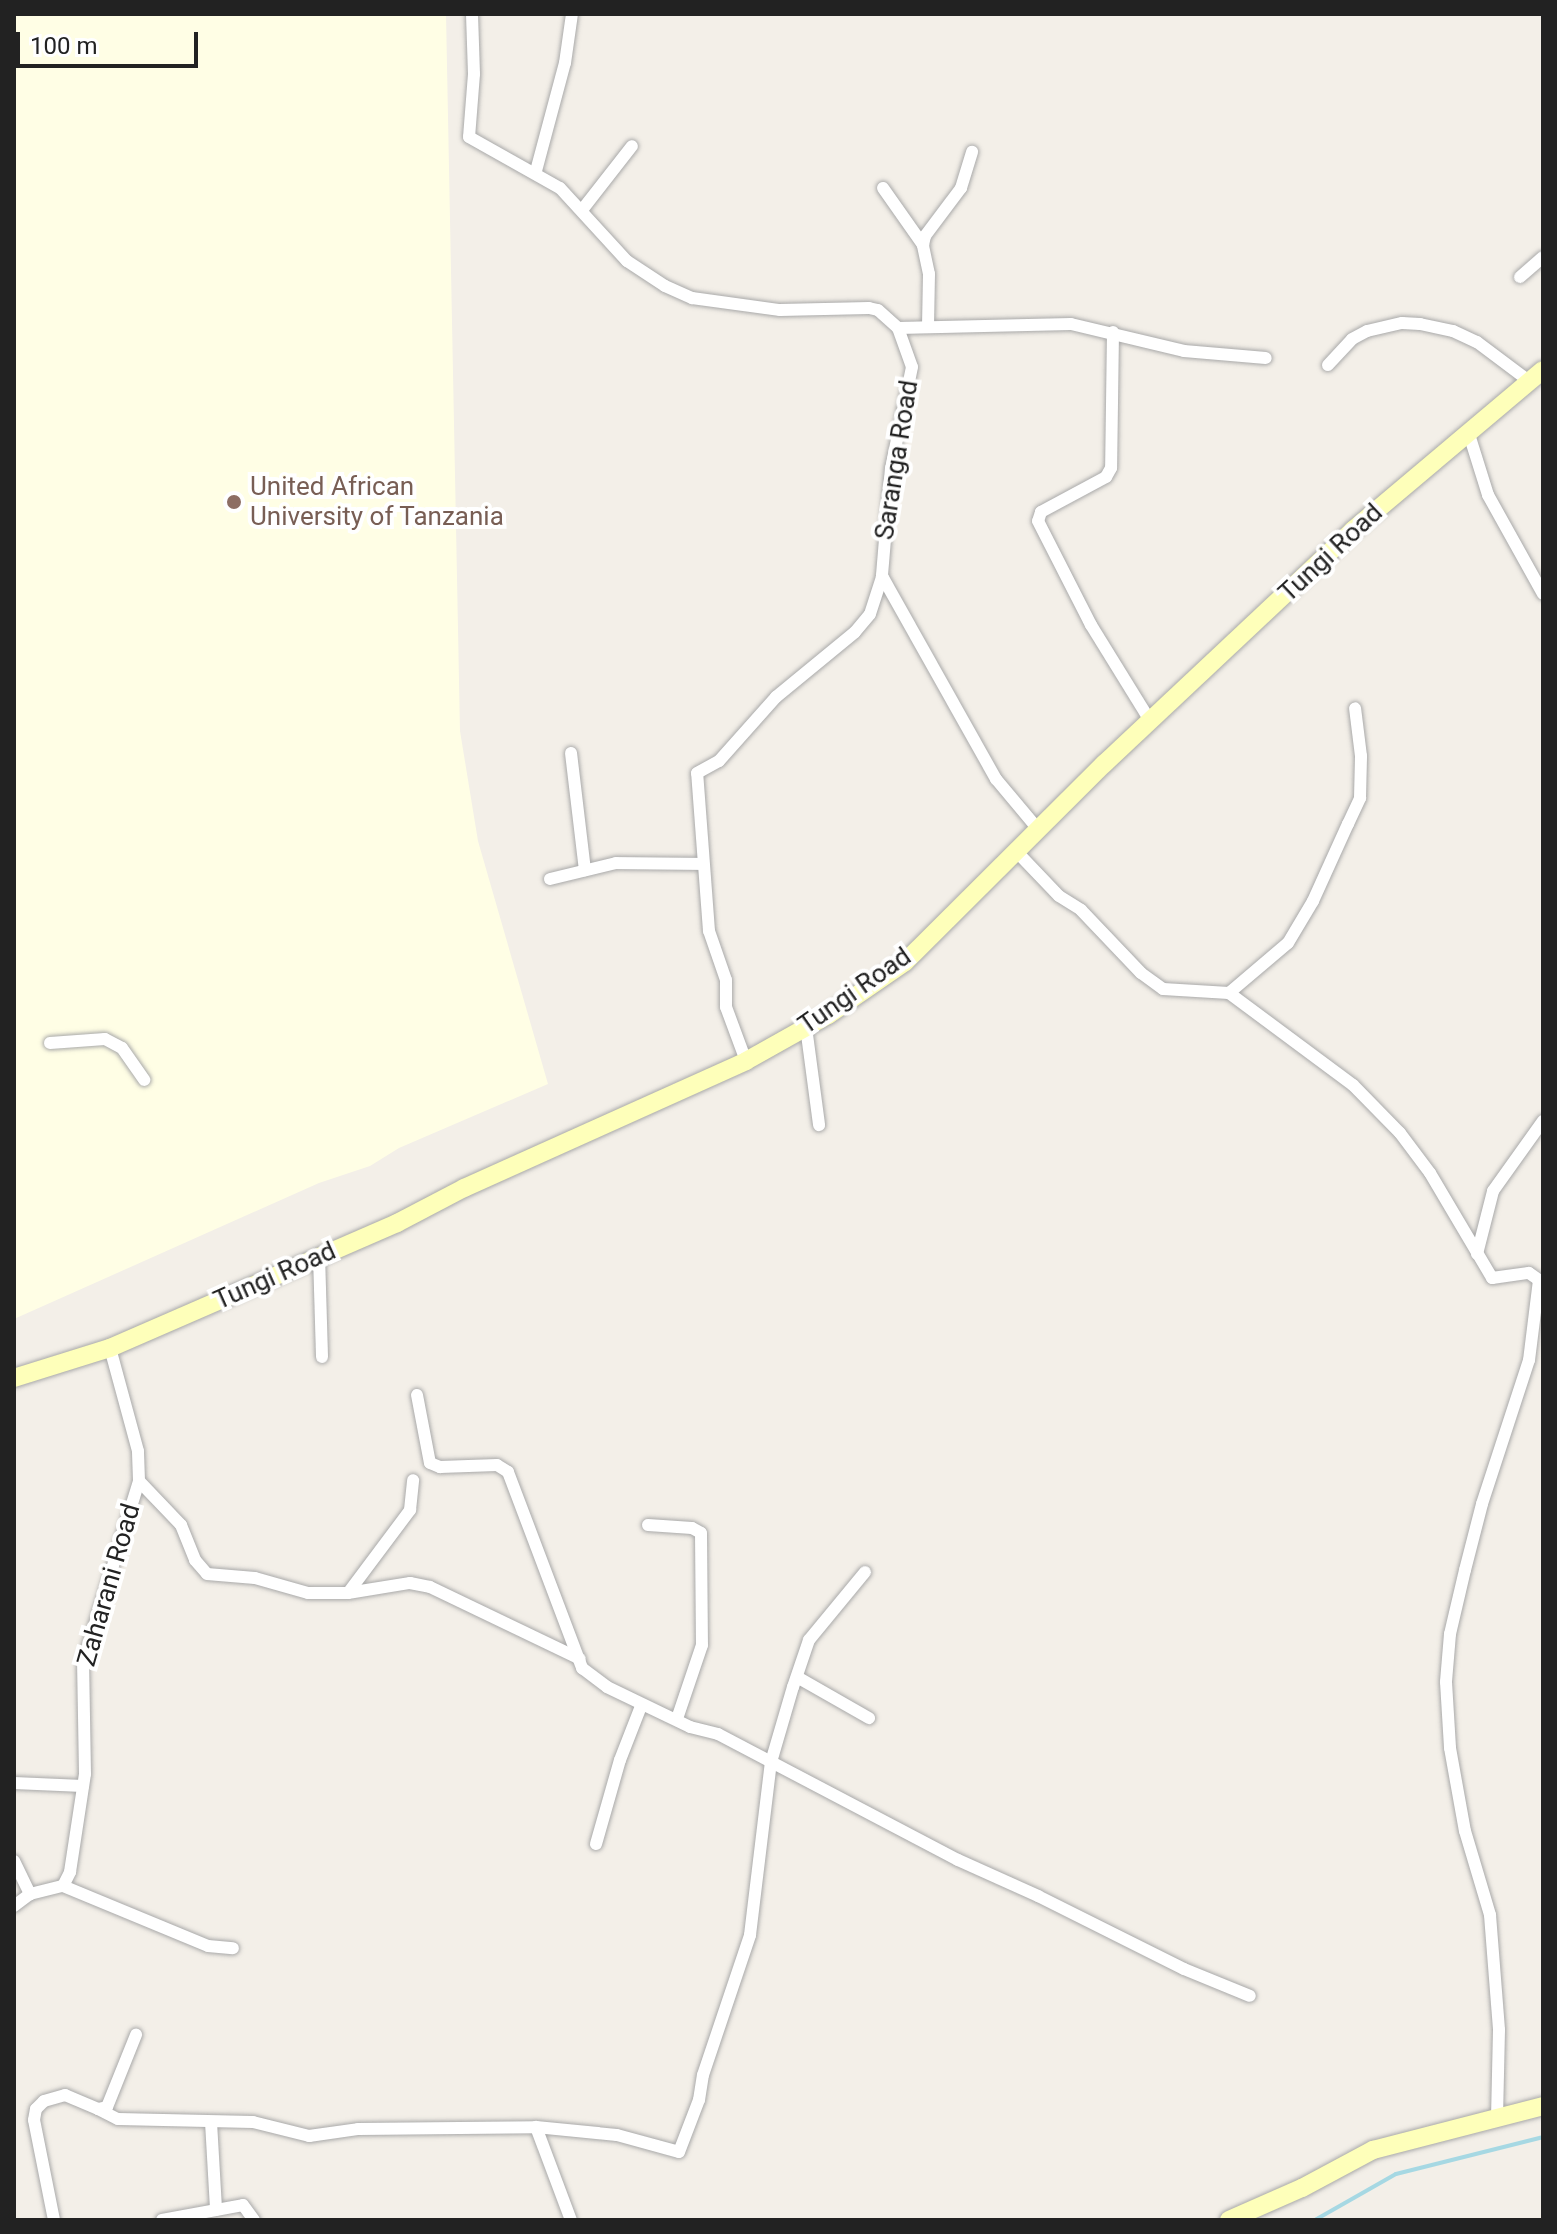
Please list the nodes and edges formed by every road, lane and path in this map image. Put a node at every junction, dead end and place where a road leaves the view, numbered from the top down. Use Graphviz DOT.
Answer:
graph roads {
  1 [pos="472,14"];
  2 [pos="572,14"];
  3 [pos="632,146"];
  4 [pos="972,152"];
  5 [pos="536,171"];
  6 [pos="883,188"];
  7 [pos="582,210"];
  8 [pos="923,245"];
  9 [pos="1543,257"];
  10 [pos="1520,277"];
  11 [pos="928,326"];
  12 [pos="898,328"];
  13 [pos="1113,332"];
  14 [pos="1266,358"];
  15 [pos="1328,365"];
  16 [pos="1536,376"];
  17 [pos="1468,431"];
  18 [pos="882,576"];
  19 [pos="1543,594"];
  20 [pos="1355,708"];
  21 [pos="1151,722"];
  22 [pos="571,753"];
  23 [pos="1038,829"];
  24 [pos="1016,851"];
  25 [pos="702,864"];
  26 [pos="585,870"];
  27 [pos="550,879"];
  28 [pos="1229,993"];
  29 [pos="806,1027"];
  30 [pos="50,1043"];
  31 [pos="746,1061"];
  32 [pos="144,1080"];
  33 [pos="1543,1121"];
  34 [pos="819,1125"];
  35 [pos="1477,1254"];
  36 [pos="319,1255"];
  37 [pos="110,1348"];
  38 [pos="322,1357"];
  39 [pos="14,1378"];
  40 [pos="417,1395"];
  41 [pos="413,1480"];
  42 [pos="139,1481"];
  43 [pos="648,1525"];
  44 [pos="865,1572"];
  45 [pos="348,1593"];
  46 [pos="580,1659"];
  47 [pos="797,1677"];
  48 [pos="641,1706"];
  49 [pos="869,1718"];
  50 [pos="677,1719"];
  51 [pos="771,1762"];
  52 [pos="14,1783"];
  53 [pos="83,1786"];
  54 [pos="596,1844"];
  55 [pos="14,1861"];
  56 [pos="63,1886"];
  57 [pos="30,1894"];
  58 [pos="14,1906"];
  59 [pos="233,1948"];
  60 [pos="1250,1996"];
  61 [pos="136,2035"];
  62 [pos="1543,2106"];
  63 [pos="98,2109"];
  64 [pos="1497,2117"];
  65 [pos="211,2122"];
  66 [pos="536,2127"];
  67 [pos="216,2210"];
  68 [pos="54,2220"];
  69 [pos="162,2220"];
  70 [pos="254,2220"];
  71 [pos="571,2220"];
  72 [pos="1229,2220"];
  1 -- 5 [label="street"];
  2 -- 5 [label="street"];
  3 -- 7 [label="street"];
  4 -- 8 [label="street"];
  5 -- 7 [label="street"];
  6 -- 8 [label="street"];
  7 -- 12 [label="street"];
  8 -- 11 [label="street"];
  9 -- 10 [label="street"];
  11 -- 12 [label="street"];
  11 -- 13 [label="street"];
  12 -- 18 [label="street, Saranga Road"];
  13 -- 14 [label="street"];
  13 -- 21 [label="street"];
  15 -- 16 [label="street"];
  16 -- 17 [label="main road, Tungi Road"];
  17 -- 19 [label="street"];
  17 -- 21 [label="main road, Tungi Road"];
  18 -- 23 [label="street, Saranga Road"];
  18 -- 25 [label="street"];
  20 -- 28 [label="street"];
  21 -- 23 [label="main road, Tungi Road"];
  22 -- 26 [label="street"];
  23 -- 24 [label="main road, Tungi Road"];
  24 -- 28 [label="street"];
  24 -- 29 [label="main road, Tungi Road"];
  25 -- 26 [label="street"];
  25 -- 31 [label="street"];
  26 -- 27 [label="street"];
  28 -- 35 [label="street"];
  29 -- 31 [label="main road, Tungi Road"];
  29 -- 34 [label="street"];
  30 -- 32 [label="street"];
  31 -- 36 [label="main road, Tungi Road"];
  33 -- 35 [label="street"];
  35 -- 64 [label="street"];
  36 -- 37 [label="main road, Tungi Road"];
  36 -- 38 [label="street"];
  37 -- 39 [label="main road, Tungi Road"];
  37 -- 42 [label="street, Zaharani Road"];
  40 -- 46 [label="street"];
  41 -- 45 [label="street"];
  42 -- 45 [label="street"];
  42 -- 53 [label="street, Zaharani Road"];
  43 -- 50 [label="street"];
  44 -- 47 [label="street"];
  45 -- 46 [label="street"];
  46 -- 48 [label="street"];
  47 -- 49 [label="street"];
  47 -- 51 [label="street"];
  48 -- 50 [label="street"];
  48 -- 54 [label="street"];
  50 -- 51 [label="street"];
  51 -- 60 [label="street"];
  51 -- 66 [label="street"];
  52 -- 53 [label="street"];
  53 -- 56 [label="street, Zaharani Road"];
  55 -- 57 [label="street"];
  56 -- 57 [label="street"];
  56 -- 59 [label="street"];
  57 -- 58 [label="street"];
  61 -- 63 [label="street"];
  62 -- 64 [label="main road"];
  63 -- 65 [label="street"];
  63 -- 68 [label="street"];
  64 -- 72 [label="main road"];
  65 -- 66 [label="street"];
  65 -- 67 [label="street"];
  66 -- 71 [label="street"];
  67 -- 69 [label="street"];
  67 -- 70 [label="street"];
}
